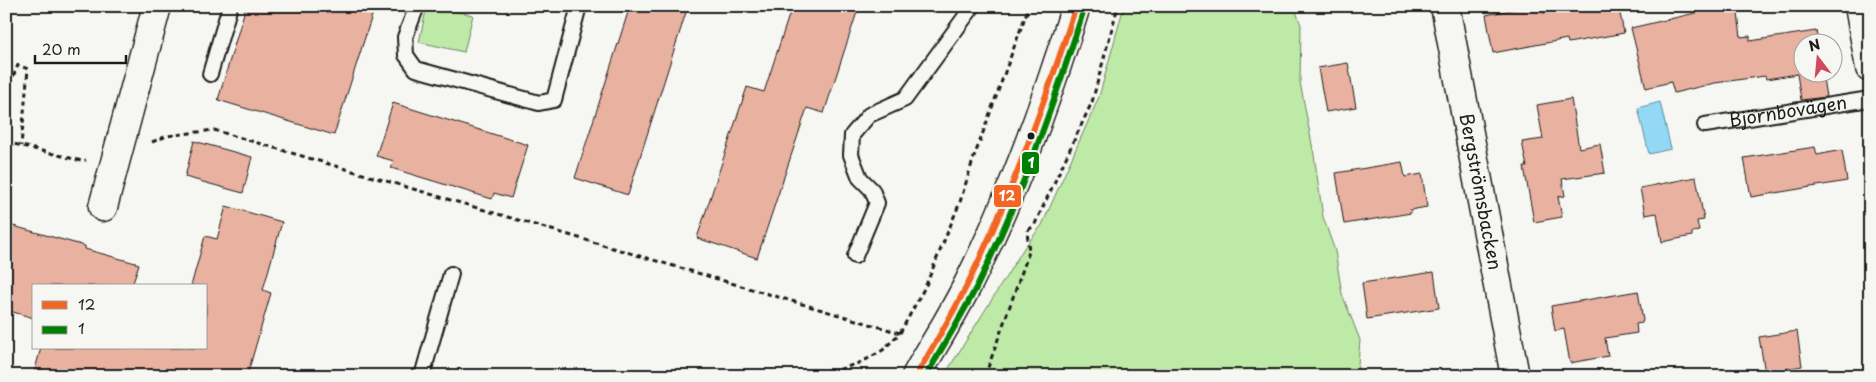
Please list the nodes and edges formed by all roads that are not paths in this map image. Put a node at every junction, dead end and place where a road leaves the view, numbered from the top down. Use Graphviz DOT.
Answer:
graph roads {
  1 [pos="157,6"];
  2 [pos="230,6"];
  3 [pos="417,6"];
  4 [pos="579,6"];
  5 [pos="973,6"];
  6 [pos="1076,6"];
  7 [pos="1445,6"];
  8 [pos="1860,6"];
  9 [pos="1870,68"];
  10 [pos="210,74"];
  11 [pos="1870,99"];
  12 [pos="1705,125"];
  13 [pos="103,207"];
  14 [pos="855,256"];
  15 [pos="451,274"];
  16 [pos="422,376"];
  17 [pos="916,376"];
  18 [pos="1515,376"];
  1 -- 13 [label="street"];
  2 -- 10 [label="lane"];
  3 -- 4 [label="lane"];
  5 -- 14 [label="lane"];
  6 -- 17 [label="street"];
  7 -- 18 [label="street, Bergströmsbacken"];
  8 -- 9 [label="street"];
  11 -- 12 [label="lane, Björnbovägen"];
  15 -- 16 [label="lane"];
}
